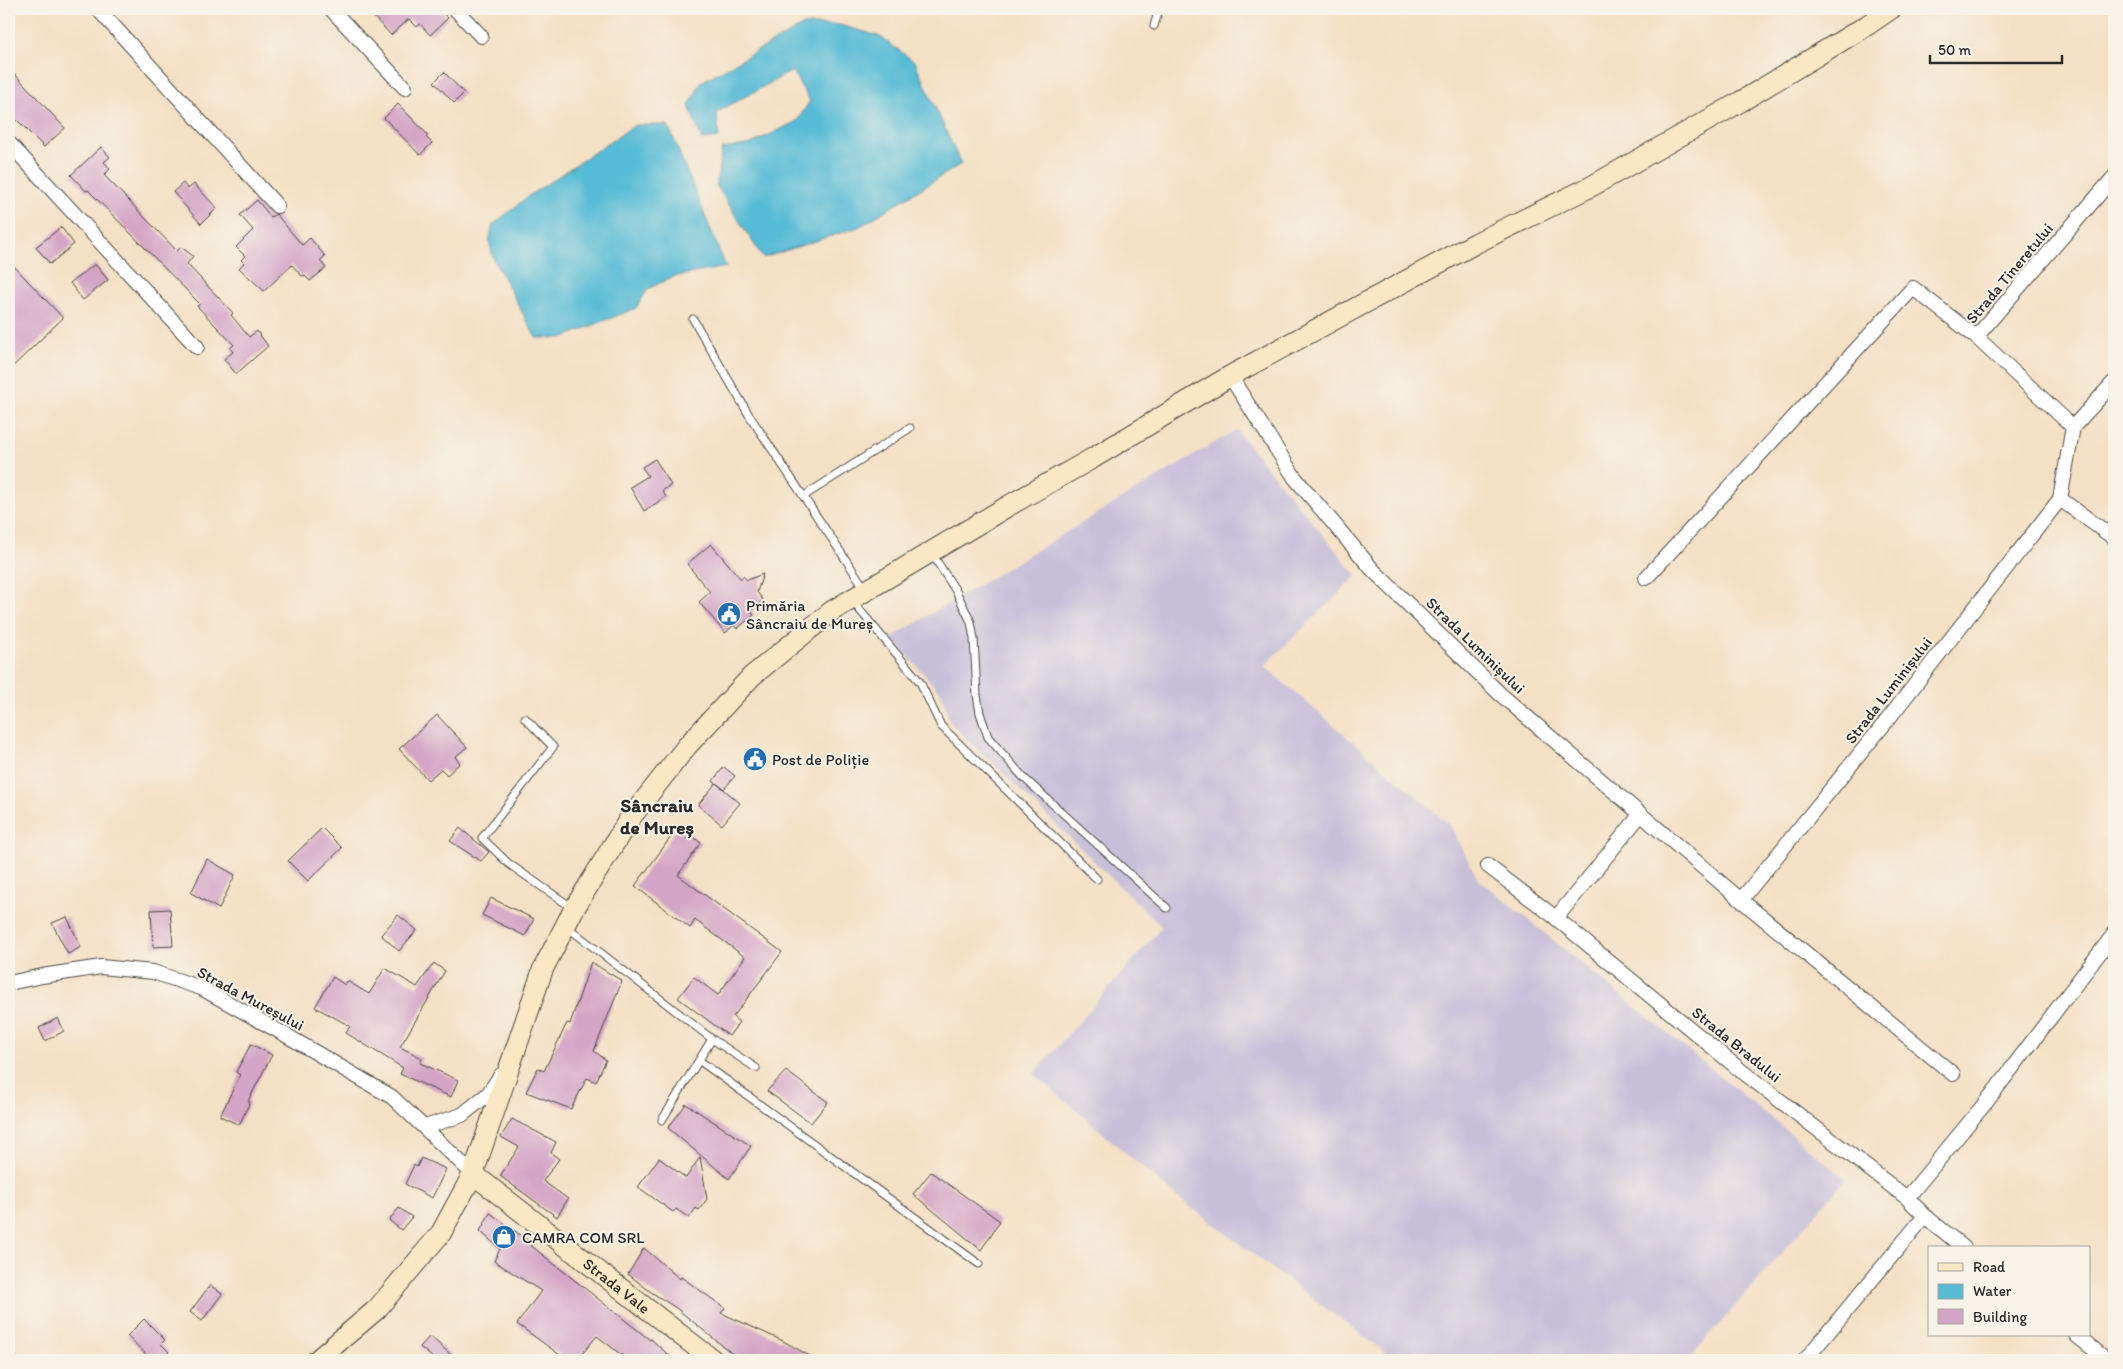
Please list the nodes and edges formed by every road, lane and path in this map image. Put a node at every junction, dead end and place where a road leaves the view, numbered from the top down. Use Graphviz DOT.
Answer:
graph roads {
  1 [pos="98,9"];
  2 [pos="331,9"];
  3 [pos="456,9"];
  4 [pos="1159,9"];
  5 [pos="1891,9"];
  6 [pos="1154,26"];
  7 [pos="480,36"];
  8 [pos="405,88"];
  9 [pos="9,143"];
  10 [pos="2114,177"];
  11 [pos="277,206"];
  12 [pos="694,319"];
  13 [pos="1976,337"];
  14 [pos="197,347"];
  15 [pos="1230,376"];
  16 [pos="2114,382"];
  17 [pos="2073,427"];
  18 [pos="910,428"];
  19 [pos="804,496"];
  20 [pos="2060,500"];
  21 [pos="2114,538"];
  22 [pos="931,551"];
  23 [pos="1646,578"];
  24 [pos="859,595"];
  25 [pos="525,718"];
  26 [pos="1641,814"];
  27 [pos="1488,866"];
  28 [pos="1097,879"];
  29 [pos="1741,900"];
  30 [pos="1167,908"];
  31 [pos="570,917"];
  32 [pos="1556,918"];
  33 [pos="2114,934"];
  34 [pos="9,983"];
  35 [pos="712,1039"];
  36 [pos="700,1061"];
  37 [pos="510,1062"];
  38 [pos="756,1068"];
  39 [pos="1953,1074"];
  40 [pos="662,1120"];
  41 [pos="425,1127"];
  42 [pos="473,1174"];
  43 [pos="1907,1198"];
  44 [pos="1924,1216"];
  45 [pos="1962,1246"];
  46 [pos="979,1264"];
  47 [pos="2077,1336"];
  48 [pos="318,1360"];
  49 [pos="713,1360"];
  50 [pos="1805,1360"];
  51 [pos="2108,1360"];
  1 -- 11 [label="street"];
  2 -- 8 [label="street"];
  3 -- 7 [label="street"];
  4 -- 6 [label="lane"];
  5 -- 15 [label="main road"];
  9 -- 14 [label="street"];
  10 -- 13 [label="street, Strada Tineretului"];
  12 -- 19 [label="lane"];
  13 -- 17 [label="street, Strada Tineretului"];
  13 -- 23 [label="street"];
  15 -- 22 [label="main road"];
  15 -- 26 [label="street, Strada Luminișului"];
  16 -- 17 [label="street"];
  17 -- 20 [label="street"];
  18 -- 19 [label="lane"];
  19 -- 24 [label="lane"];
  20 -- 21 [label="street"];
  20 -- 29 [label="street, Strada Luminișului"];
  22 -- 24 [label="main road"];
  22 -- 30 [label="lane"];
  24 -- 28 [label="lane"];
  24 -- 31 [label="main road"];
  25 -- 31 [label="lane"];
  26 -- 29 [label="street, Strada Luminișului"];
  26 -- 32 [label="street"];
  27 -- 32 [label="street, Strada Bradului"];
  29 -- 39 [label="street, Strada Luminișului"];
  31 -- 35 [label="lane"];
  31 -- 37 [label="main road"];
  32 -- 43 [label="street, Strada Bradului"];
  33 -- 43 [label="street"];
  34 -- 41 [label="street, Strada Mureșului"];
  35 -- 36 [label="lane"];
  35 -- 38 [label="lane"];
  36 -- 40 [label="lane"];
  36 -- 46 [label="lane"];
  37 -- 41 [label="street"];
  37 -- 42 [label="main road"];
  41 -- 42 [label="street, Strada Mureșului"];
  42 -- 48 [label="main road"];
  42 -- 49 [label="main road, Strada Vale"];
  43 -- 44 [label="street, Strada Bradului"];
  44 -- 45 [label="street, Strada Bradului"];
  44 -- 50 [label="street"];
  47 -- 51 [label="street"];
}
